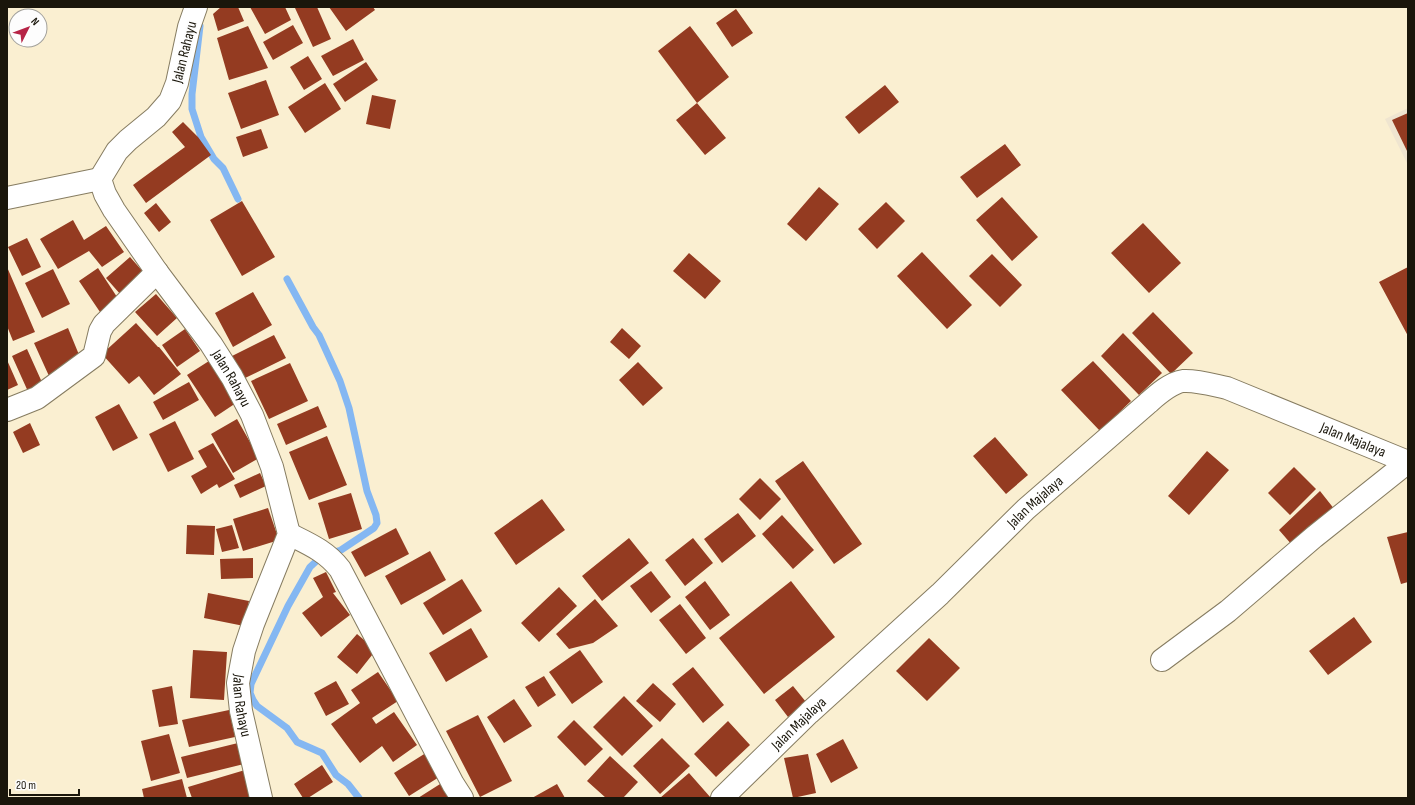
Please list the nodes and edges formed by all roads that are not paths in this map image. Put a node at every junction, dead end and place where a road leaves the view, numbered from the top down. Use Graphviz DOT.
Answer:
graph roads {
  1 [pos="196,7"];
  2 [pos="100,178"];
  3 [pos="7,198"];
  4 [pos="157,272"];
  5 [pos="7,410"];
  6 [pos="1408,462"];
  7 [pos="289,534"];
  8 [pos="1162,660"];
  9 [pos="261,798"];
  10 [pos="462,798"];
  11 [pos="722,798"];
  1 -- 2 [label="street, Jalan Rahayu"];
  2 -- 3 [label="street"];
  2 -- 4 [label="street, Jalan Rahayu"];
  4 -- 5 [label="street"];
  4 -- 7 [label="street, Jalan Rahayu"];
  6 -- 8 [label="street"];
  6 -- 11 [label="street, Jalan Majalaya"];
  7 -- 9 [label="street, Jalan Rahayu"];
  7 -- 10 [label="street"];
}
